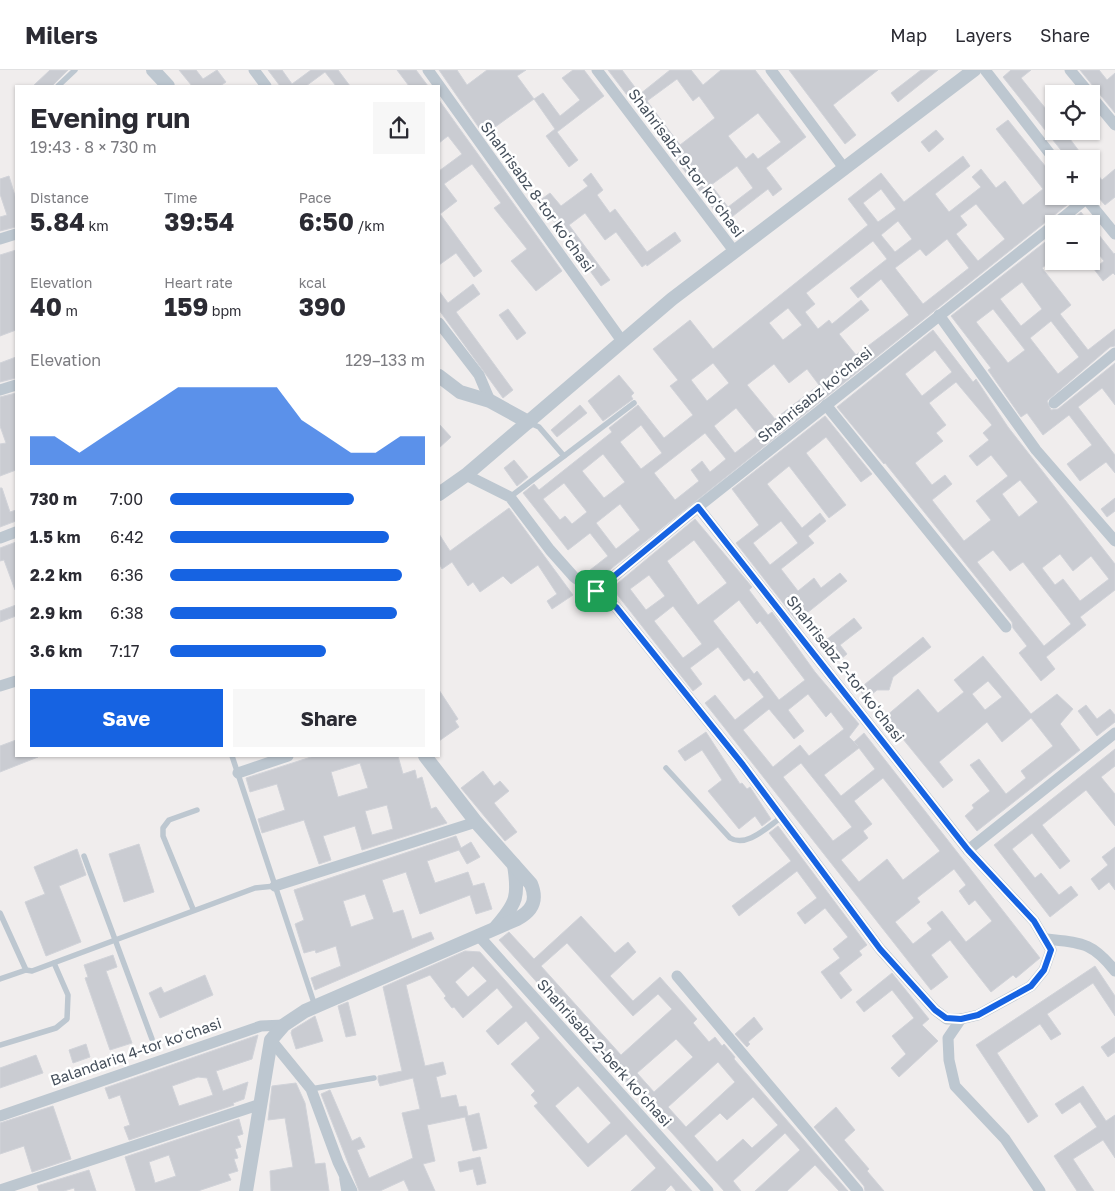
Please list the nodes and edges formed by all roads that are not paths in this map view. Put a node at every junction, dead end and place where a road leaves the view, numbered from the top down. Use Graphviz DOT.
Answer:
graph roads {
  1 [pos="75,70"];
  2 [pos="254,70"];
  3 [pos="428,70"];
  4 [pos="597,70"];
  5 [pos="771,70"];
  6 [pos="985,70"];
  7 [pos="1070,70"];
  8 [pos="157,71"];
  9 [pos="967,72"];
  10 [pos="59,85"];
  11 [pos="167,85"];
  12 [pos="265,85"];
  13 [pos="439,85"];
  14 [pos="1082,85"];
  15 [pos="440,87"];
  16 [pos="1100,107"];
  17 [pos="1115,125"];
  18 [pos="1047,150"];
  19 [pos="844,168"];
  20 [pos="1077,205"];
  21 [pos="1091,205"];
  22 [pos="1065,215"];
  23 [pos="1045,231"];
  24 [pos="15,234"];
  25 [pos="1115,234"];
  26 [pos="0,239"];
  27 [pos="734,251"];
  28 [pos="939,315"];
  29 [pos="440,324"];
  30 [pos="622,341"];
  31 [pos="1115,353"];
  32 [pos="440,377"];
  33 [pos="15,385"];
  34 [pos="0,390"];
  35 [pos="490,401"];
  36 [pos="634,403"];
  37 [pos="1054,403"];
  38 [pos="826,405"];
  39 [pos="528,422"];
  40 [pos="564,456"];
  41 [pos="466,475"];
  42 [pos="440,493"];
  43 [pos="510,497"];
  44 [pos="698,507"];
  45 [pos="15,532"];
  46 [pos="0,538"];
  47 [pos="1115,541"];
  48 [pos="596,591"];
  49 [pos="1006,627"];
  50 [pos="0,674"];
  51 [pos="15,681"];
  52 [pos="2,686"];
  53 [pos="1115,733"];
  54 [pos="232,757"];
  55 [pos="285,757"];
  56 [pos="426,757"];
  57 [pos="666,768"];
  58 [pos="238,773"];
  59 [pos="197,810"];
  60 [pos="782,817"];
  61 [pos="476,822"];
  62 [pos="968,850"];
  63 [pos="84,856"];
  64 [pos="514,865"];
  65 [pos="275,886"];
  66 [pos="193,909"];
  67 [pos="0,913"];
  68 [pos="494,929"];
  69 [pos="478,936"];
  70 [pos="1046,939"];
  71 [pos="115,940"];
  72 [pos="54,962"];
  73 [pos="26,970"];
  74 [pos="1115,971"];
  75 [pos="677,976"];
  76 [pos="0,979"];
  77 [pos="315,1006"];
  78 [pos="961,1019"];
  79 [pos="284,1025"];
  80 [pos="152,1038"];
  81 [pos="271,1040"];
  82 [pos="0,1045"];
  83 [pos="374,1078"];
  84 [pos="311,1089"];
  85 [pos="258,1105"];
  86 [pos="0,1116"];
  87 [pos="338,1162"];
  88 [pos="0,1190"];
  89 [pos="246,1191"];
  90 [pos="344,1191"];
  91 [pos="352,1191"];
  92 [pos="708,1191"];
  93 [pos="858,1191"];
  94 [pos="1040,1191"];
  1 -- 10 [label="lane"];
  2 -- 12 [label="street"];
  3 -- 13 [label="street, Shahrisabz 8-tor koʻchasi"];
  4 -- 27 [label="street, Shahrisabz 9-tor koʻchasi"];
  5 -- 19 [label="street"];
  6 -- 18 [label="street"];
  7 -- 14 [label="street"];
  8 -- 11 [label="street"];
  9 -- 19 [label="street"];
  15 -- 30 [label="street, Shahrisabz 8-tor koʻchasi"];
  16 -- 17 [label="street"];
  19 -- 27 [label="street"];
  20 -- 22 [label="street, Shahrisabz koʻchasi"];
  21 -- 25 [label="street"];
  23 -- 28 [label="street, Shahrisabz koʻchasi"];
  24 -- 26 [label="street"];
  27 -- 30 [label="street"];
  28 -- 38 [label="street, Shahrisabz koʻchasi"];
  28 -- 47 [label="street"];
  29 -- 35 [label="street"];
  30 -- 39 [label="street"];
  31 -- 37 [label="street"];
  32 -- 35 [label="street"];
  33 -- 34 [label="street"];
  35 -- 39 [label="street"];
  36 -- 40 [label="lane"];
  38 -- 44 [label="street, Shahrisabz koʻchasi"];
  38 -- 49 [label="street"];
  39 -- 40 [label="lane"];
  39 -- 41 [label="street"];
  40 -- 43 [label="lane"];
  41 -- 42 [label="street"];
  41 -- 43 [label="street"];
  43 -- 48 [label="street"];
  44 -- 48 [label="street, Shahrisabz koʻchasi"];
  44 -- 62 [label="street, Shahrisabz 2-tor koʻchasi"];
  45 -- 46 [label="street"];
  48 -- 60 [label="street"];
  50 -- 52 [label="street"];
  51 -- 52 [label="street"];
  53 -- 62 [label="street"];
  54 -- 58 [label="lane"];
  55 -- 58 [label="street"];
  56 -- 61 [label="street, Balandariq 4-tor koʻchasi"];
  57 -- 60 [label="lane"];
  58 -- 65 [label="lane"];
  59 -- 66 [label="lane"];
  60 -- 78 [label="street"];
  61 -- 64 [label="street, Balandariq 4-tor koʻchasi"];
  61 -- 65 [label="street"];
  62 -- 70 [label="street, Shahrisabz 2-tor koʻchasi"];
  63 -- 71 [label="lane"];
  64 -- 68 [label="street, Balandariq 4-tor koʻchasi"];
  64 -- 68 [label="street, Balandariq 4-tor koʻchasi"];
  65 -- 66 [label="lane"];
  65 -- 77 [label="lane"];
  66 -- 71 [label="lane"];
  67 -- 73 [label="lane"];
  68 -- 69 [label="street, Balandariq 4-tor koʻchasi"];
  69 -- 77 [label="street, Balandariq 4-tor koʻchasi"];
  69 -- 92 [label="street, Shahrisabz 2-berk koʻchasi"];
  70 -- 74 [label="street"];
  70 -- 78 [label="street"];
  71 -- 72 [label="lane"];
  71 -- 80 [label="lane"];
  72 -- 73 [label="lane"];
  72 -- 82 [label="lane"];
  73 -- 76 [label="lane"];
  75 -- 93 [label="street"];
  77 -- 79 [label="street, Balandariq 4-tor koʻchasi"];
  78 -- 94 [label="street"];
  79 -- 81 [label="street, Balandariq 4-tor koʻchasi"];
  79 -- 86 [label="street, Balandariq 4-tor koʻchasi"];
  81 -- 84 [label="street"];
  81 -- 85 [label="street, Balandariq 4-tor koʻchasi"];
  83 -- 84 [label="lane"];
  84 -- 87 [label="street"];
  85 -- 88 [label="street"];
  85 -- 89 [label="street, Balandariq 4-tor koʻchasi"];
  87 -- 90 [label="lane"];
  87 -- 91 [label="street"];
}
